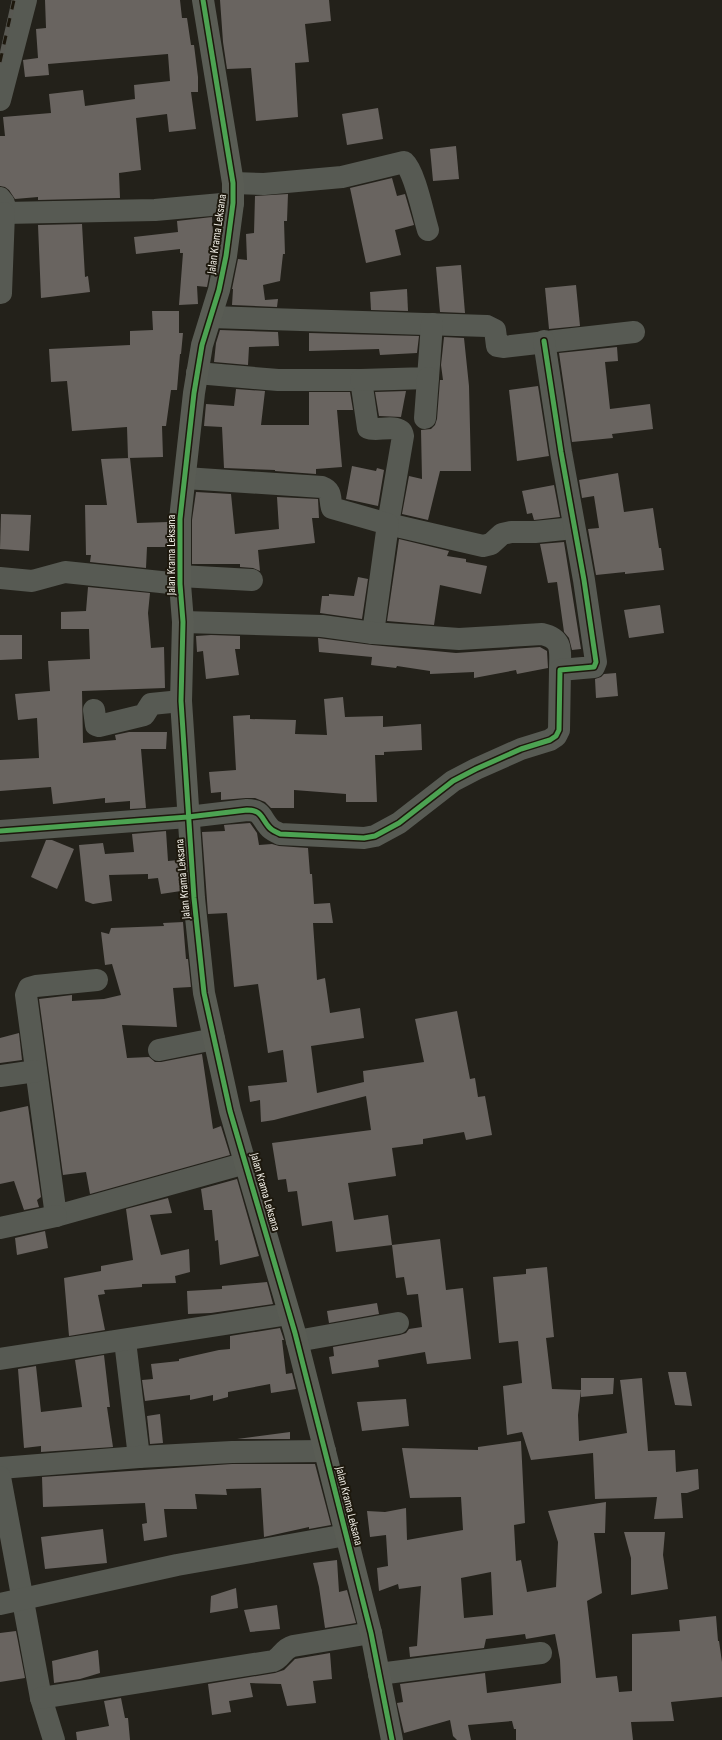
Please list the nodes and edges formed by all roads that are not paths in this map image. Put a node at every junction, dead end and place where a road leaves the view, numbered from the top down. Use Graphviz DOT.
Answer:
graph roads {
  1 [pos="26,0"];
  2 [pos="203,0"];
  3 [pos="0,100"];
  4 [pos="233,193"];
  5 [pos="2,206"];
  6 [pos="428,230"];
  7 [pos="1,293"];
  8 [pos="211,317"];
  9 [pos="432,324"];
  10 [pos="634,332"];
  11 [pos="544,341"];
  12 [pos="197,373"];
  13 [pos="428,378"];
  14 [pos="361,380"];
  15 [pos="425,418"];
  16 [pos="185,478"];
  17 [pos="388,524"];
  18 [pos="574,528"];
  19 [pos="0,578"];
  20 [pos="180,580"];
  21 [pos="252,580"];
  22 [pos="183,622"];
  23 [pos="373,633"];
  24 [pos="560,670"];
  25 [pos="181,700"];
  26 [pos="94,710"];
  27 [pos="188,817"];
  28 [pos="0,831"];
  29 [pos="97,980"];
  30 [pos="214,1039"];
  31 [pos="159,1050"];
  32 [pos="36,1071"];
  33 [pos="0,1076"];
  34 [pos="246,1163"];
  35 [pos="56,1216"];
  36 [pos="0,1228"];
  37 [pos="289,1314"];
  38 [pos="398,1323"];
  39 [pos="125,1341"];
  40 [pos="297,1341"];
  41 [pos="0,1359"];
  42 [pos="325,1451"];
  43 [pos="139,1457"];
  44 [pos="0,1468"];
  45 [pos="0,1477"];
  46 [pos="346,1535"];
  47 [pos="22,1599"];
  48 [pos="0,1604"];
  49 [pos="371,1633"];
  50 [pos="541,1653"];
  51 [pos="379,1674"];
  52 [pos="41,1698"];
  53 [pos="54,1740"];
  54 [pos="392,1740"];
  1 -- 3 [label="street"];
  2 -- 4 [label="street, Jalan Krama Leksana"];
  4 -- 5 [label="street"];
  4 -- 6 [label="street"];
  4 -- 8 [label="street, Jalan Krama Leksana"];
  5 -- 7 [label="street"];
  8 -- 9 [label="street"];
  8 -- 12 [label="street, Jalan Krama Leksana"];
  9 -- 11 [label="street"];
  9 -- 13 [label="street"];
  10 -- 11 [label="street"];
  11 -- 18 [label="street"];
  12 -- 14 [label="street"];
  12 -- 16 [label="street, Jalan Krama Leksana"];
  13 -- 14 [label="street"];
  13 -- 15 [label="street"];
  14 -- 17 [label="street"];
  16 -- 17 [label="street"];
  16 -- 20 [label="street, Jalan Krama Leksana"];
  17 -- 18 [label="street"];
  17 -- 23 [label="street"];
  18 -- 24 [label="street"];
  19 -- 20 [label="street"];
  20 -- 21 [label="street"];
  20 -- 22 [label="street, Jalan Krama Leksana"];
  22 -- 23 [label="street"];
  22 -- 25 [label="street, Jalan Krama Leksana"];
  23 -- 24 [label="street"];
  24 -- 27 [label="street"];
  25 -- 26 [label="street"];
  25 -- 27 [label="street, Jalan Krama Leksana"];
  27 -- 28 [label="street"];
  27 -- 30 [label="street, Jalan Krama Leksana"];
  29 -- 32 [label="street"];
  30 -- 31 [label="street"];
  30 -- 34 [label="street, Jalan Krama Leksana"];
  32 -- 33 [label="street"];
  32 -- 35 [label="street"];
  34 -- 35 [label="street"];
  34 -- 37 [label="street, Jalan Krama Leksana"];
  35 -- 36 [label="street"];
  37 -- 39 [label="street"];
  37 -- 40 [label="street, Jalan Krama Leksana"];
  38 -- 40 [label="street"];
  39 -- 41 [label="street"];
  39 -- 43 [label="street"];
  40 -- 42 [label="street, Jalan Krama Leksana"];
  42 -- 43 [label="street"];
  42 -- 46 [label="street, Jalan Krama Leksana"];
  43 -- 44 [label="street"];
  45 -- 47 [label="street"];
  46 -- 47 [label="street"];
  46 -- 49 [label="street, Jalan Krama Leksana"];
  47 -- 48 [label="street"];
  47 -- 52 [label="street"];
  49 -- 51 [label="street, Jalan Krama Leksana"];
  49 -- 52 [label="street"];
  50 -- 51 [label="street"];
  51 -- 54 [label="street, Jalan Krama Leksana"];
  52 -- 53 [label="street"];
}
